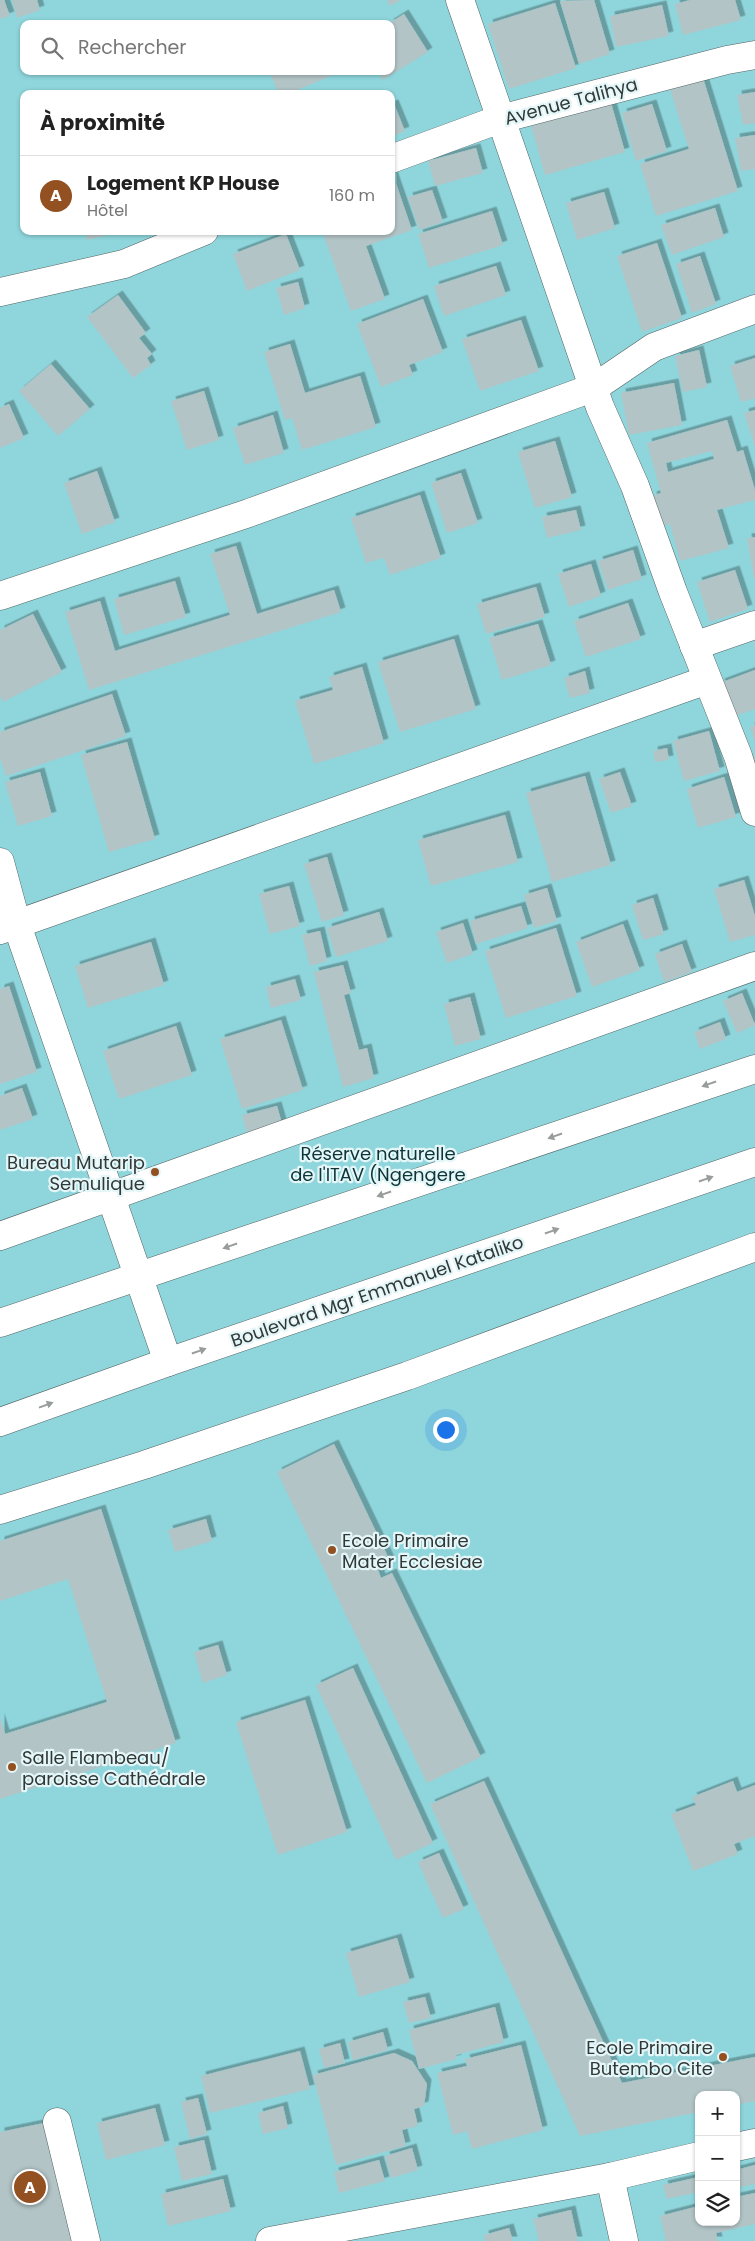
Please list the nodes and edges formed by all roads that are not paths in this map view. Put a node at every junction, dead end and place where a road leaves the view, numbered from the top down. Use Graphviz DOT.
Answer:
graph roads {
  1 [pos="460,0"];
  2 [pos="755,55"];
  3 [pos="500,119"];
  4 [pos="395,158"];
  5 [pos="194,235"];
  6 [pos="0,292"];
  7 [pos="755,309"];
  8 [pos="595,387"];
  9 [pos="0,596"];
  10 [pos="755,625"];
  11 [pos="694,646"];
  12 [pos="707,680"];
  13 [pos="755,812"];
  14 [pos="0,862"];
  15 [pos="8,927"];
  16 [pos="755,966"];
  17 [pos="755,1069"];
  18 [pos="755,1162"];
  19 [pos="112,1196"];
  20 [pos="0,1236"];
  21 [pos="755,1247"];
  22 [pos="140,1276"];
  23 [pos="0,1323"];
  24 [pos="168,1362"];
  25 [pos="0,1422"];
  26 [pos="0,1510"];
  27 [pos="57,2122"];
  28 [pos="755,2143"];
  29 [pos="740,2146"];
  30 [pos="695,2157"];
  31 [pos="610,2177"];
  32 [pos="86,2241"];
  33 [pos="270,2241"];
  34 [pos="624,2241"];
  1 -- 3 [label="street"];
  2 -- 3 [label="street, Avenue Talihya"];
  3 -- 4 [label="street, Avenue Talihya"];
  3 -- 8 [label="street"];
  5 -- 6 [label="street"];
  7 -- 8 [label="street"];
  8 -- 9 [label="street"];
  8 -- 11 [label="street"];
  10 -- 11 [label="street"];
  11 -- 12 [label="street"];
  12 -- 13 [label="street"];
  12 -- 15 [label="street"];
  14 -- 15 [label="street"];
  15 -- 19 [label="street"];
  16 -- 19 [label="street"];
  17 -- 22 [label="street, one-way"];
  24 -- 18 [label="street, Boulevard Mgr Emmanuel Kataliko, one-way"];
  19 -- 20 [label="street"];
  19 -- 22 [label="street"];
  21 -- 26 [label="street"];
  22 -- 23 [label="street"];
  22 -- 24 [label="street"];
  25 -- 24 [label="street, Boulevard Mgr Emmanuel Kataliko, one-way"];
  27 -- 32 [label="street"];
  28 -- 29 [label="street"];
  30 -- 31 [label="street"];
  31 -- 33 [label="street"];
  31 -- 34 [label="street"];
}
